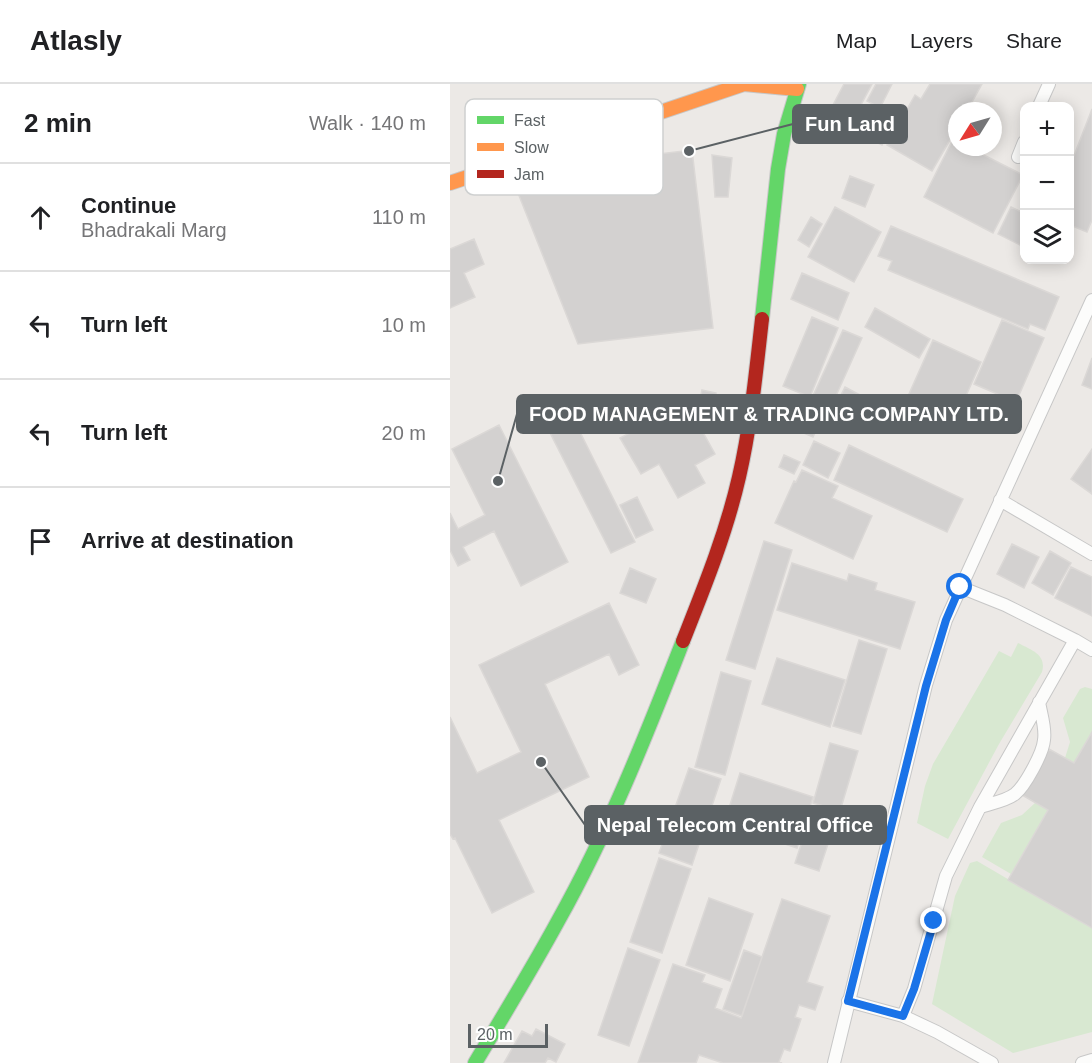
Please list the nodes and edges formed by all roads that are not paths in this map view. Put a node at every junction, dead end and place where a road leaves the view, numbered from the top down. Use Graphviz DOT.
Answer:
graph roads {
  1 [pos="1049,84"];
  2 [pos="798,87"];
  3 [pos="1042,102"];
  4 [pos="663,111"];
  5 [pos="1020,153"];
  6 [pos="1018,158"];
  7 [pos="465,178"];
  8 [pos="450,183"];
  9 [pos="1092,300"];
  10 [pos="1000,500"];
  11 [pos="1092,554"];
  12 [pos="960,587"];
  13 [pos="1076,640"];
  14 [pos="1092,650"];
  15 [pos="1039,702"];
  16 [pos="980,807"];
  17 [pos="848,1001"];
  18 [pos="903,1016"];
  19 [pos="1092,1060"];
  20 [pos="475,1063"];
  21 [pos="834,1063"];
  22 [pos="992,1063"];
  23 [pos="1082,1063"];
  1 -- 3 [label="lane"];
  2 -- 4 [label="main road"];
  2 -- 20 [label="main road"];
  5 -- 6 [label="lane"];
  7 -- 8 [label="main road"];
  9 -- 10 [label="lane"];
  10 -- 11 [label="lane"];
  10 -- 12 [label="lane"];
  12 -- 13 [label="lane"];
  12 -- 17 [label="lane"];
  13 -- 14 [label="lane"];
  13 -- 15 [label="lane"];
  15 -- 16 [label="lane"];
  15 -- 16 [label="lane"];
  16 -- 18 [label="lane"];
  17 -- 18 [label="lane"];
  17 -- 21 [label="lane"];
  18 -- 22 [label="lane"];
  19 -- 23 [label="lane"];
}
